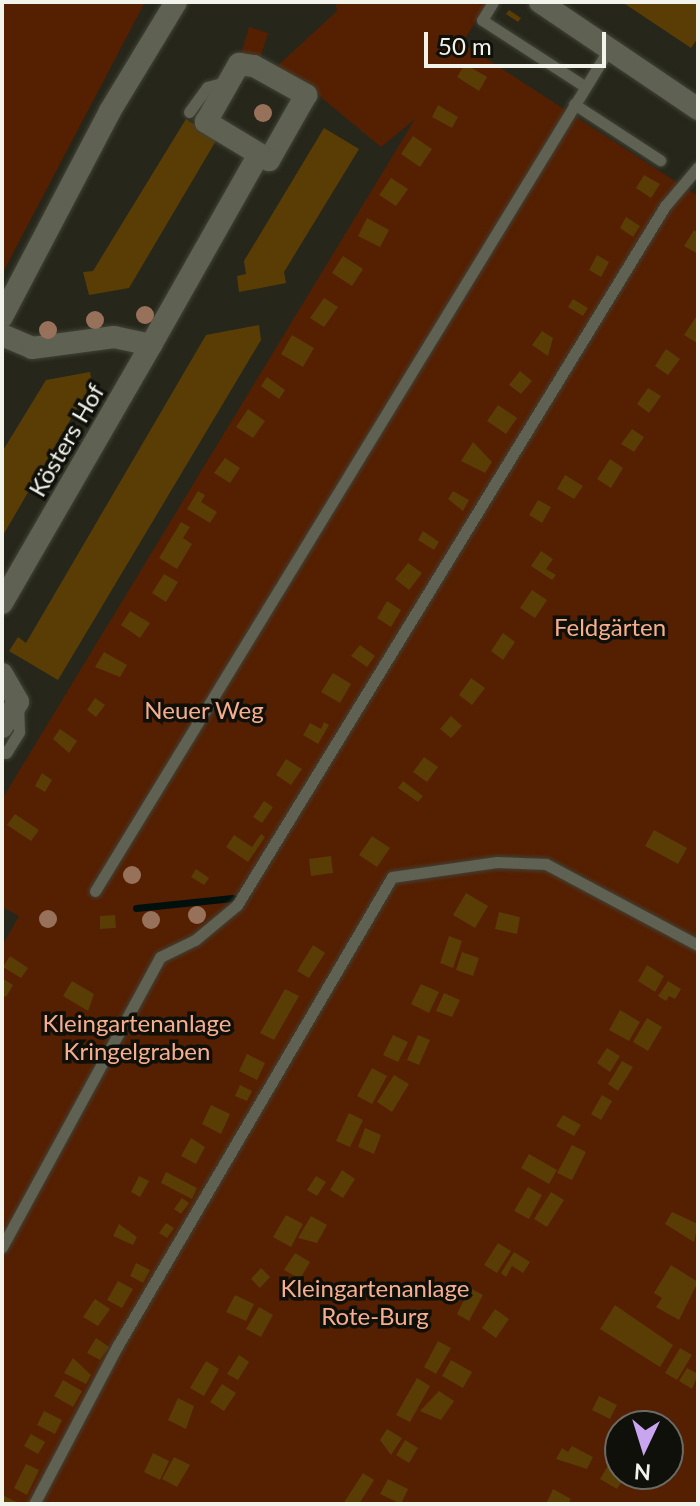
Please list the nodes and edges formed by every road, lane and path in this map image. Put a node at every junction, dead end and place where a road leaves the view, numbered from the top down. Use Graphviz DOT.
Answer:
graph roads {
  1 [pos="176,2"];
  2 [pos="493,2"];
  3 [pos="540,2"];
  4 [pos="609,49"];
  5 [pos="228,83"];
  6 [pos="584,86"];
  7 [pos="574,104"];
  8 [pos="698,109"];
  9 [pos="189,112"];
  10 [pos="259,154"];
  11 [pos="660,160"];
  12 [pos="696,174"];
  13 [pos="2,317"];
  14 [pos="2,335"];
  15 [pos="151,345"];
  16 [pos="2,603"];
  17 [pos="2,674"];
  18 [pos="18,702"];
  19 [pos="2,727"];
  20 [pos="6,753"];
  21 [pos="95,891"];
  22 [pos="698,945"];
  23 [pos="2,1247"];
  24 [pos="34,1504"];
  1 -- 13 [label="street"];
  2 -- 6 [label="lane"];
  3 -- 4 [label="street"];
  4 -- 6 [label="lane"];
  4 -- 8 [label="street"];
  5 -- 9 [label="lane"];
  5 -- 10 [label="street"];
  5 -- 10 [label="street, Kösters Hof"];
  6 -- 7 [label="lane"];
  7 -- 11 [label="lane"];
  7 -- 21 [label="lane"];
  10 -- 15 [label="street, Kösters Hof"];
  12 -- 23 [label="lane"];
  14 -- 15 [label="street, Kösters Hof"];
  15 -- 16 [label="street, Kösters Hof"];
  17 -- 18 [label="street"];
  18 -- 19 [label="street"];
  18 -- 20 [label="lane"];
  22 -- 24 [label="lane"];
}
